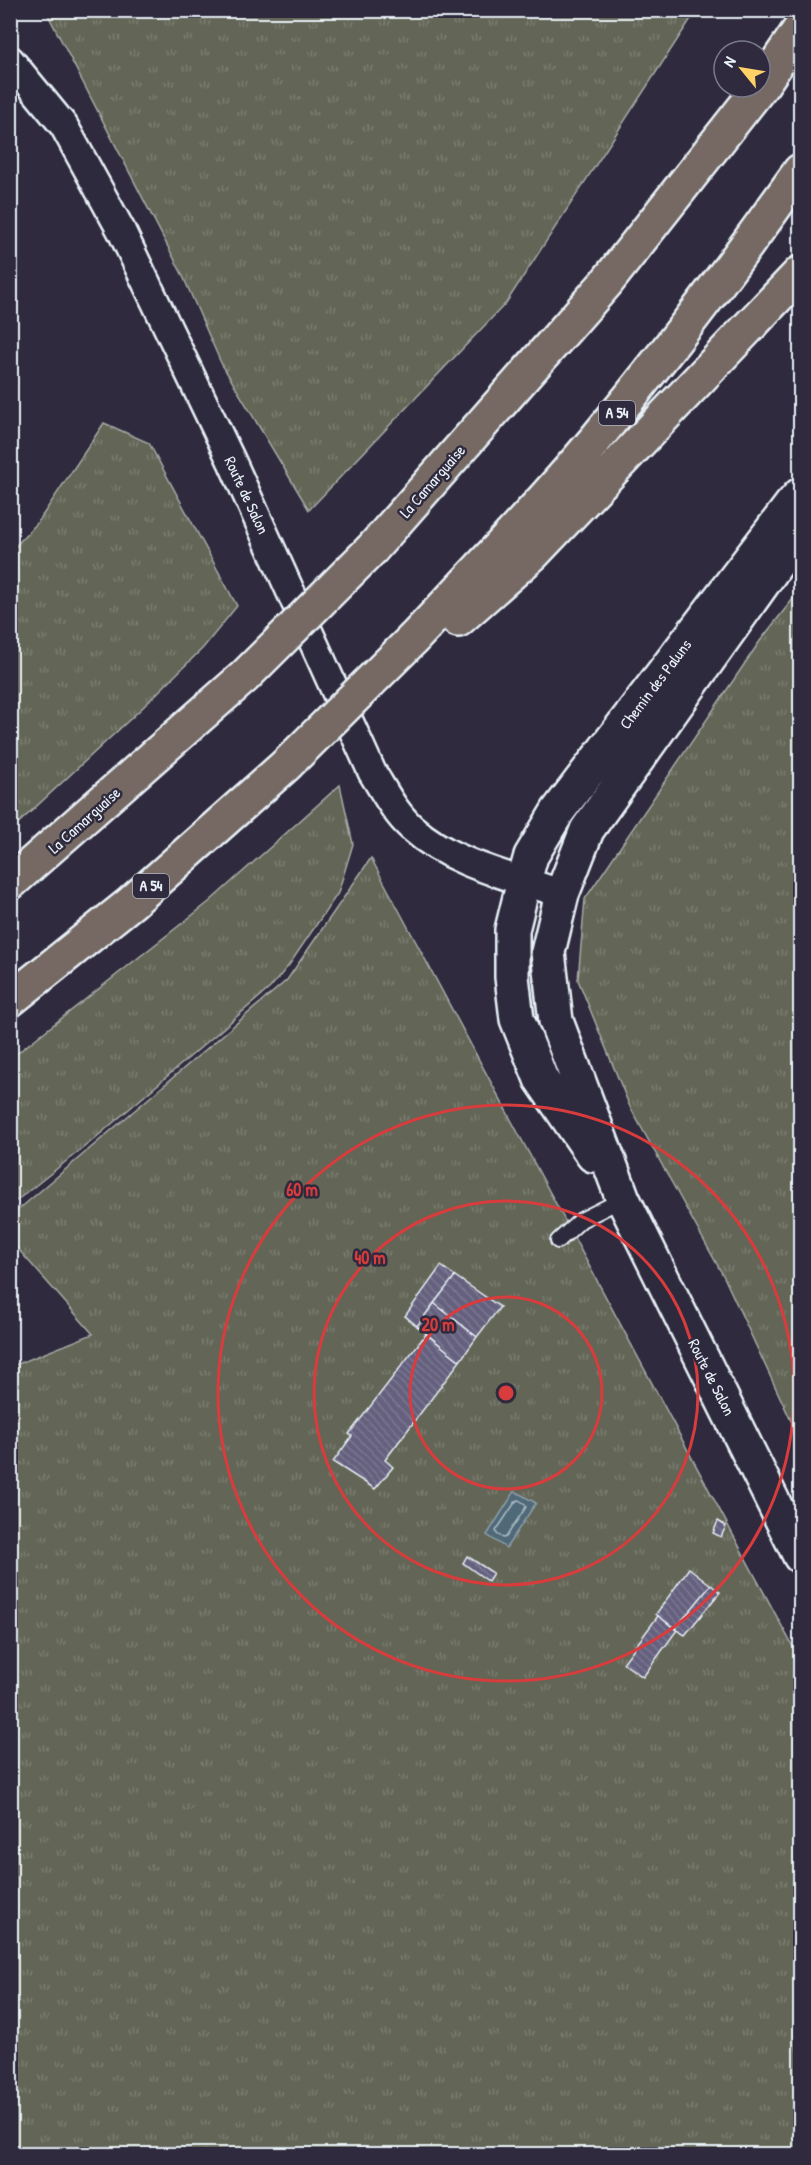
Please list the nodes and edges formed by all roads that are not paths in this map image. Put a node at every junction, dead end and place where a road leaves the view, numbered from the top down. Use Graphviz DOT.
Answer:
graph roads {
  1 [pos="801,17"];
  2 [pos="801,29"];
  3 [pos="10,60"];
  4 [pos="772,68"];
  5 [pos="772,71"];
  6 [pos="751,99"];
  7 [pos="801,171"];
  8 [pos="801,273"];
  9 [pos="801,495"];
  10 [pos="801,531"];
  11 [pos="417,645"];
  12 [pos="624,751"];
  13 [pos="524,881"];
  14 [pos="10,884"];
  15 [pos="562,894"];
  16 [pos="10,1000"];
  17 [pos="623,1199"];
  18 [pos="558,1241"];
  19 [pos="801,1556"];
  1 -- 4 [label="highway"];
  2 -- 5 [label="highway, La Camarguaise"];
  3 -- 13 [label="street, Route de Salon"];
  6 -- 14 [label="highway, La Camarguaise, bridge"];
  7 -- 11 [label="highway, A 54"];
  8 -- 11 [label="highway"];
  9 -- 12 [label="street, Chemin des Paluns"];
  10 -- 12 [label="street, Chemin des Paluns"];
  11 -- 16 [label="highway, A 54, bridge"];
  12 -- 13 [label="street, Chemin des Paluns"];
  12 -- 15 [label="street, Chemin des Paluns"];
  13 -- 15 [label="street, Route de Salon"];
  13 -- 17 [label="street, Route de Salon"];
  15 -- 17 [label="street, Route de Salon"];
  17 -- 18 [label="lane"];
  17 -- 19 [label="street, Route de Salon"];
}
